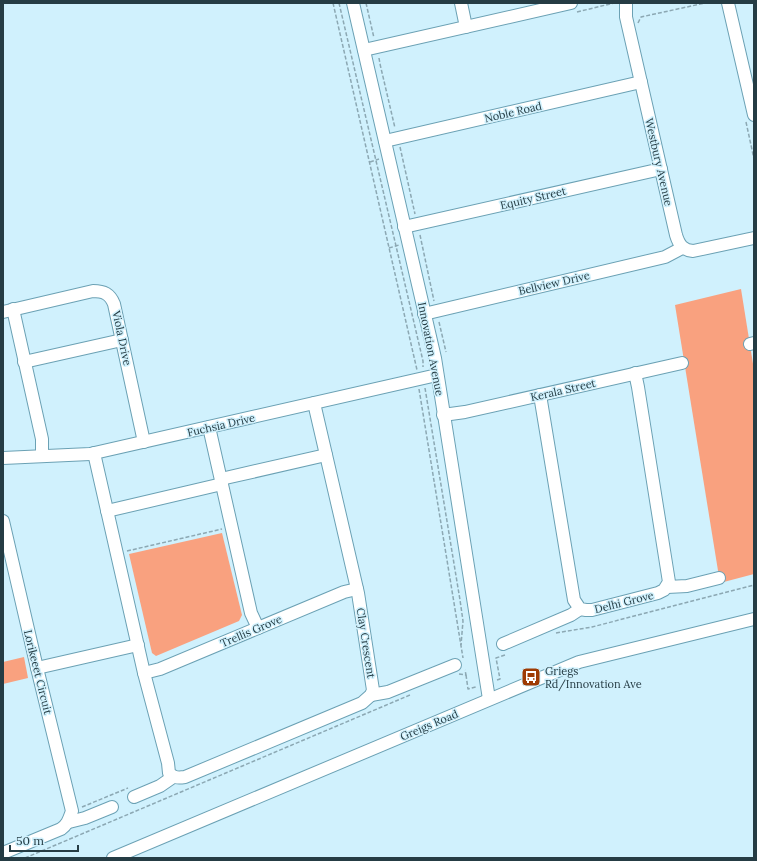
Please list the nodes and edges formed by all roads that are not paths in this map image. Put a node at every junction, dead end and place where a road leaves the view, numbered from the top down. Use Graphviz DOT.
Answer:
graph roads {
  1 [pos="353,3"];
  2 [pos="461,3"];
  3 [pos="568,3"];
  4 [pos="626,3"];
  5 [pos="728,3"];
  6 [pos="466,27"];
  7 [pos="364,50"];
  8 [pos="641,82"];
  9 [pos="754,115"];
  10 [pos="385,141"];
  11 [pos="661,169"];
  12 [pos="404,227"];
  13 [pos="754,238"];
  14 [pos="682,248"];
  15 [pos="8,310"];
  16 [pos="424,314"];
  17 [pos="122,340"];
  18 [pos="24,362"];
  19 [pos="682,363"];
  20 [pos="635,373"];
  21 [pos="437,375"];
  22 [pos="540,395"];
  23 [pos="314,403"];
  24 [pos="443,415"];
  25 [pos="209,427"];
  26 [pos="144,442"];
  27 [pos="94,453"];
  28 [pos="326,455"];
  29 [pos="42,456"];
  30 [pos="3,458"];
  31 [pos="222,482"];
  32 [pos="107,511"];
  33 [pos="3,521"];
  34 [pos="719,578"];
  35 [pos="667,587"];
  36 [pos="357,589"];
  37 [pos="580,609"];
  38 [pos="754,619"];
  39 [pos="258,628"];
  40 [pos="138,645"];
  41 [pos="506,648"];
  42 [pos="37,668"];
  43 [pos="460,668"];
  44 [pos="144,673"];
  45 [pos="371,695"];
  46 [pos="489,700"];
  47 [pos="173,777"];
  48 [pos="131,792"];
  49 [pos="112,807"];
  50 [pos="71,816"];
  51 [pos="3,854"];
  52 [pos="114,858"];
  1 -- 7 [label="street, Innovation Avenue"];
  2 -- 6 [label="street"];
  3 -- 6 [label="street"];
  4 -- 8 [label="street, Westbury Avenue"];
  5 -- 9 [label="street"];
  6 -- 7 [label="street"];
  7 -- 10 [label="street, Innovation Avenue"];
  8 -- 10 [label="street, Noble Road"];
  8 -- 11 [label="street, Westbury Avenue"];
  10 -- 12 [label="street, Innovation Avenue"];
  11 -- 12 [label="street, Equity Street"];
  11 -- 14 [label="street, Westbury Avenue"];
  12 -- 16 [label="street, Innovation Avenue"];
  13 -- 14 [label="street"];
  14 -- 16 [label="street, Bellview Drive"];
  15 -- 17 [label="street, Viola Drive"];
  15 -- 18 [label="street"];
  16 -- 21 [label="street, Innovation Avenue"];
  17 -- 18 [label="street"];
  17 -- 26 [label="street, Viola Drive"];
  18 -- 29 [label="street"];
  19 -- 20 [label="street, Kerala Street"];
  20 -- 22 [label="street, Kerala Street"];
  20 -- 35 [label="street, Delhi Grove"];
  21 -- 23 [label="street, Fuchsia Drive"];
  21 -- 24 [label="street, Innovation Avenue"];
  22 -- 24 [label="street, Kerala Street"];
  22 -- 37 [label="street, Delhi Grove"];
  23 -- 25 [label="street, Fuchsia Drive"];
  23 -- 28 [label="street, Clay Crescent"];
  24 -- 46 [label="street, Innovation Avenue"];
  25 -- 26 [label="street, Fuchsia Drive"];
  25 -- 31 [label="street"];
  26 -- 27 [label="street, Fuchsia Drive"];
  27 -- 29 [label="street, Fuchsia Drive"];
  27 -- 32 [label="street"];
  28 -- 31 [label="street"];
  28 -- 36 [label="street, Clay Crescent"];
  29 -- 30 [label="street, Fuchsia Drive"];
  31 -- 32 [label="street"];
  31 -- 39 [label="street"];
  32 -- 40 [label="street"];
  33 -- 42 [label="street, Lorikeeet Circuit"];
  34 -- 35 [label="street"];
  35 -- 37 [label="street, Delhi Grove"];
  36 -- 39 [label="street, Trellis Grove"];
  36 -- 45 [label="street, Clay Crescent"];
  37 -- 41 [label="street"];
  38 -- 46 [label="street, Greigs Road"];
  39 -- 44 [label="street, Trellis Grove"];
  40 -- 42 [label="street"];
  40 -- 44 [label="street"];
  42 -- 50 [label="street, Lorikeeet Circuit"];
  43 -- 45 [label="street"];
  44 -- 47 [label="street"];
  45 -- 47 [label="street"];
  46 -- 52 [label="street, Greigs Road"];
  47 -- 48 [label="street"];
  49 -- 50 [label="street"];
  50 -- 51 [label="street"];
}
